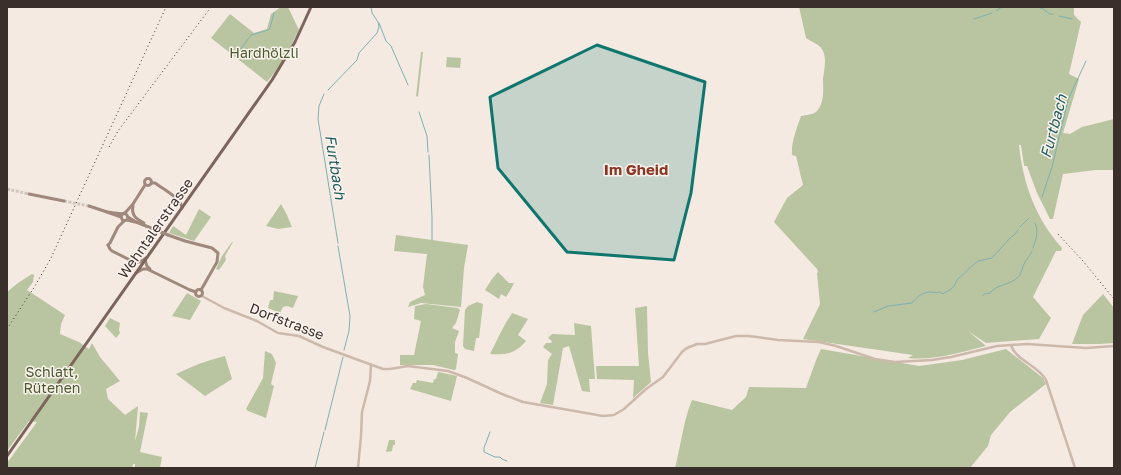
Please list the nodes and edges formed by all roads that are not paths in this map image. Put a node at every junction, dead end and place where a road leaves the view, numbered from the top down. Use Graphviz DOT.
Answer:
graph roads {
  1 [pos="311,7"];
  2 [pos="151,183"];
  3 [pos="145,185"];
  4 [pos="29,194"];
  5 [pos="190,197"];
  6 [pos="178,200"];
  7 [pos="64,201"];
  8 [pos="133,205"];
  9 [pos="89,206"];
  10 [pos="182,208"];
  11 [pos="125,217"];
  12 [pos="148,227"];
  13 [pos="146,259"];
  14 [pos="134,262"];
  15 [pos="138,270"];
  16 [pos="151,271"];
  17 [pos="136,274"];
  18 [pos="201,290"];
  19 [pos="196,292"];
  20 [pos="202,296"];
  21 [pos="1011,345"];
  22 [pos="1114,346"];
  23 [pos="371,365"];
  24 [pos="7,456"];
  25 [pos="358,468"];
  26 [pos="1075,468"];
  1 -- 5 [label="main road, Wehntalerstrasse"];
  2 -- 3 [label="main road"];
  2 -- 3 [label="main road"];
  2 -- 6 [label="main road"];
  3 -- 8 [label="main road"];
  4 -- 7 [label="main road"];
  5 -- 6 [label="main road"];
  5 -- 10 [label="main road, Wehntalerstrasse"];
  6 -- 10 [label="main road"];
  8 -- 11 [label="main road"];
  8 -- 12 [label="main road"];
  9 -- 11 [label="main road"];
  10 -- 13 [label="main road, Wehntalerstrasse"];
  11 -- 12 [label="main road"];
  11 -- 14 [label="main road"];
  12 -- 18 [label="main road, bridge"];
  13 -- 14 [label="main road"];
  13 -- 15 [label="main road, Wehntalerstrasse"];
  13 -- 16 [label="main road"];
  14 -- 15 [label="main road"];
  15 -- 17 [label="main road, Wehntalerstrasse"];
  16 -- 17 [label="main road"];
  16 -- 19 [label="main road"];
  17 -- 24 [label="main road, Wehntalerstrasse"];
  18 -- 19 [label="main road"];
  18 -- 20 [label="main road"];
  19 -- 20 [label="main road"];
  20 -- 23 [label="street, Dorfstrasse"];
  21 -- 22 [label="street, Dorfstrasse"];
  21 -- 23 [label="street, Dorfstrasse"];
  21 -- 26 [label="street"];
  23 -- 25 [label="street"];
}
